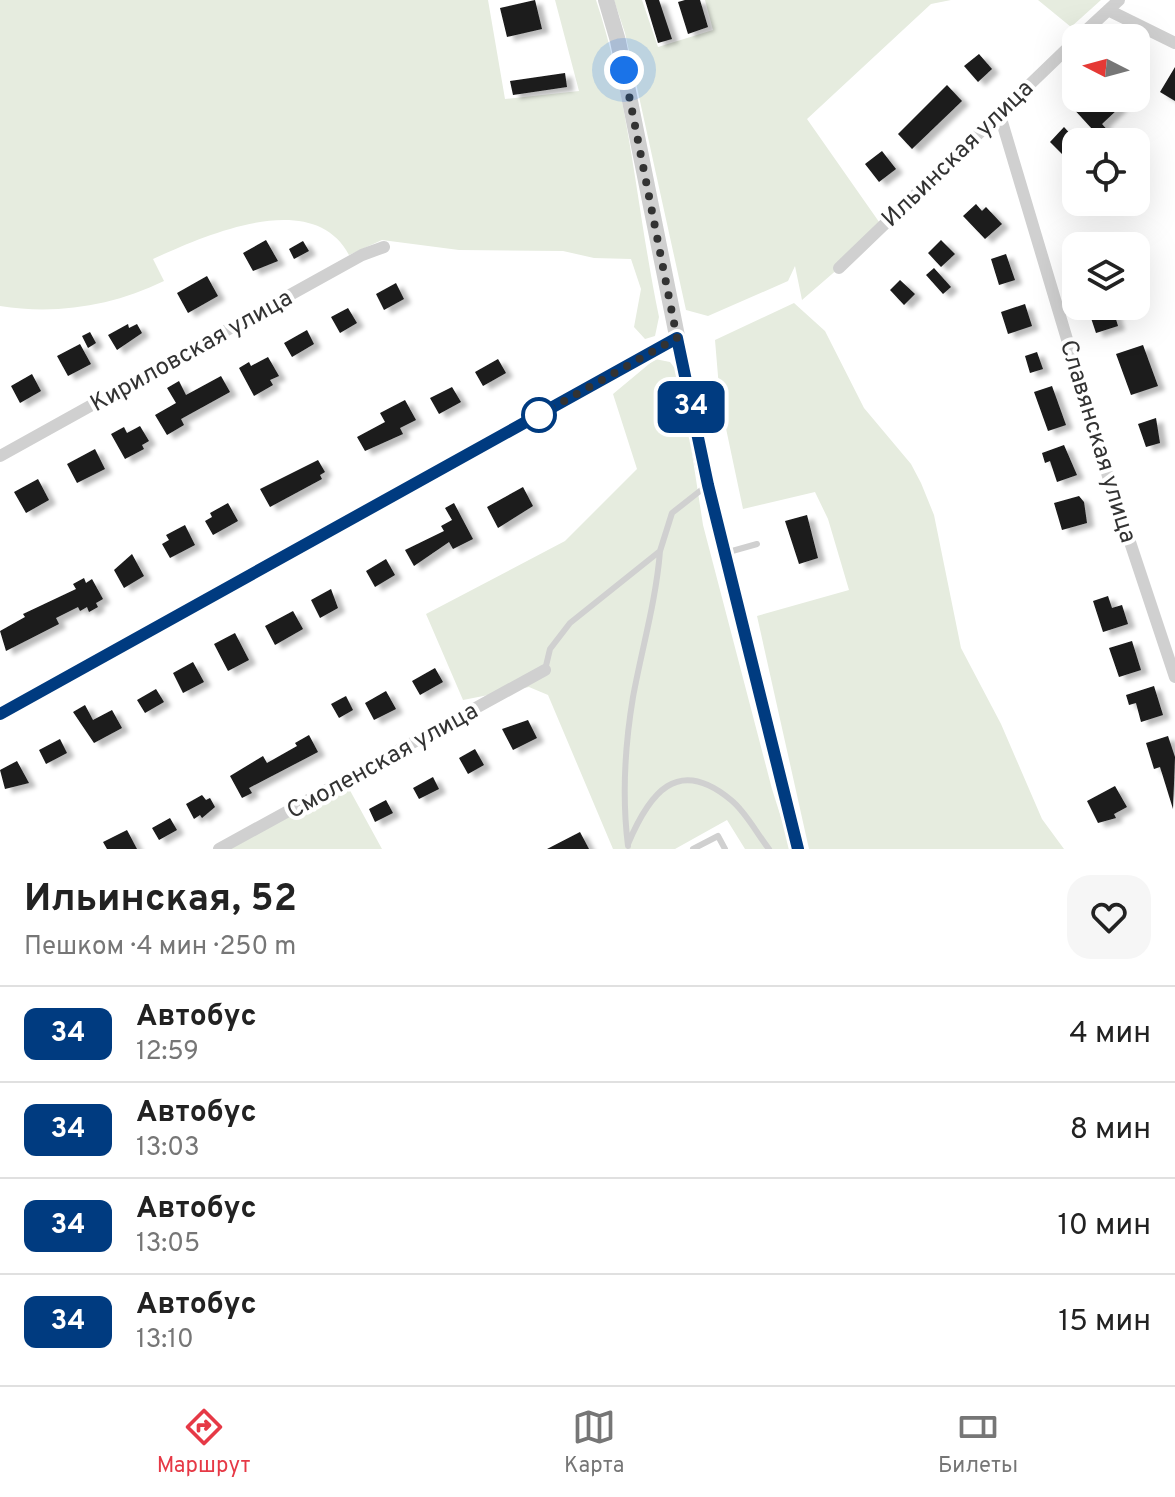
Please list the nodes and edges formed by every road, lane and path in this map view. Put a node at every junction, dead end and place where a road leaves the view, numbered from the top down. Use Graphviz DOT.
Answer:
graph roads {
  1 [pos="606,0"];
  2 [pos="1119,0"];
  3 [pos="1108,10"];
  4 [pos="1093,24"];
  5 [pos="1175,43"];
  6 [pos="1062,53"];
  7 [pos="999,112"];
  8 [pos="384,247"];
  9 [pos="839,268"];
  10 [pos="677,338"];
  11 [pos="0,456"];
  12 [pos="708,485"];
  13 [pos="757,544"];
  14 [pos="660,551"];
  15 [pos="725,553"];
  16 [pos="545,670"];
  17 [pos="1175,677"];
  18 [pos="0,714"];
  19 [pos="627,847"];
  20 [pos="219,849"];
  21 [pos="693,849"];
  22 [pos="725,849"];
  23 [pos="769,849"];
  24 [pos="798,849"];
  1 -- 10 [label="street"];
  2 -- 3 [label="street, Ильинская улица"];
  3 -- 4 [label="street, Ильинская улица"];
  3 -- 5 [label="street"];
  6 -- 7 [label="street, Ильинская улица"];
  7 -- 9 [label="street, Ильинская улица"];
  7 -- 17 [label="street, Славянская улица"];
  8 -- 11 [label="street, Кириловская улица"];
  10 -- 12 [label="street"];
  10 -- 18 [label="street"];
  12 -- 14 [label="lane"];
  12 -- 15 [label="street"];
  13 -- 15 [label="lane"];
  14 -- 16 [label="lane"];
  14 -- 19 [label="lane"];
  15 -- 24 [label="street"];
  16 -- 20 [label="street, Смоленская улица"];
  19 -- 23 [label="lane"];
  21 -- 22 [label="lane"];
}
